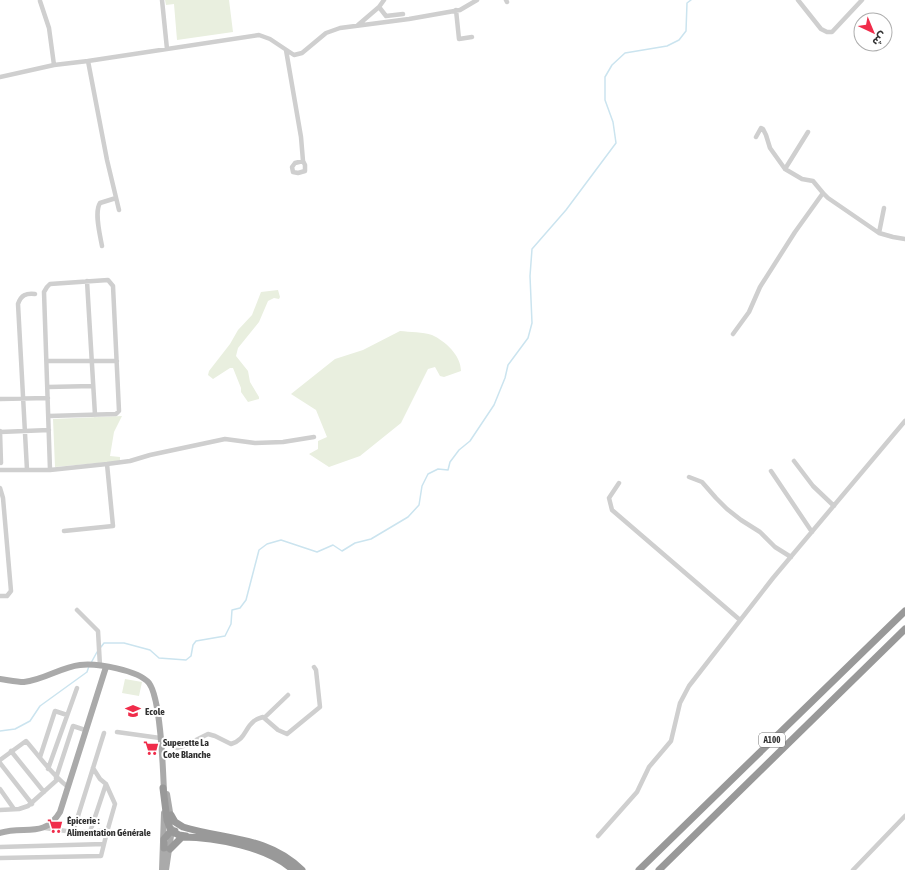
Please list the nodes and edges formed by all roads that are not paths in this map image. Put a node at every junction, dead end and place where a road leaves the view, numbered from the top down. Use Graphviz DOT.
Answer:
graph roads {
  1 [pos="162,0"];
  2 [pos="384,0"];
  3 [pos="477,0"];
  4 [pos="798,0"];
  5 [pos="862,0"];
  6 [pos="40,1"];
  7 [pos="379,8"];
  8 [pos="456,10"];
  9 [pos="403,14"];
  10 [pos="358,25"];
  11 [pos="472,37"];
  12 [pos="166,49"];
  13 [pos="286,50"];
  14 [pos="88,61"];
  15 [pos="54,65"];
  16 [pos="0,77"];
  17 [pos="808,132"];
  18 [pos="756,137"];
  19 [pos="303,160"];
  20 [pos="785,169"];
  21 [pos="823,192"];
  22 [pos="116,198"];
  23 [pos="884,208"];
  24 [pos="119,210"];
  25 [pos="879,233"];
  26 [pos="905,239"];
  27 [pos="102,246"];
  28 [pos="87,281"];
  29 [pos="35,294"];
  30 [pos="733,334"];
  31 [pos="47,361"];
  32 [pos="92,361"];
  33 [pos="117,361"];
  34 [pos="93,386"];
  35 [pos="48,387"];
  36 [pos="48,398"];
  37 [pos="23,399"];
  38 [pos="0,400"];
  39 [pos="95,415"];
  40 [pos="49,416"];
  41 [pos="905,422"];
  42 [pos="49,430"];
  43 [pos="0,431"];
  44 [pos="25,431"];
  45 [pos="314,438"];
  46 [pos="794,461"];
  47 [pos="1,463"];
  48 [pos="106,464"];
  49 [pos="0,470"];
  50 [pos="28,470"];
  51 [pos="50,470"];
  52 [pos="771,471"];
  53 [pos="690,477"];
  54 [pos="619,483"];
  55 [pos="0,488"];
  56 [pos="834,506"];
  57 [pos="64,531"];
  58 [pos="812,532"];
  59 [pos="791,557"];
  60 [pos="0,596"];
  61 [pos="77,610"];
  62 [pos="905,611"];
  63 [pos="740,620"];
  64 [pos="905,629"];
  65 [pos="100,666"];
  66 [pos="314,668"];
  67 [pos="0,679"];
  68 [pos="77,688"];
  69 [pos="288,695"];
  70 [pos="67,715"];
  71 [pos="264,718"];
  72 [pos="85,730"];
  73 [pos="118,732"];
  74 [pos="104,733"];
  75 [pos="160,740"];
  76 [pos="11,751"];
  77 [pos="40,757"];
  78 [pos="0,760"];
  79 [pos="0,763"];
  80 [pos="93,768"];
  81 [pos="48,769"];
  82 [pos="163,775"];
  83 [pos="57,779"];
  84 [pos="106,784"];
  85 [pos="68,787"];
  86 [pos="163,788"];
  87 [pos="0,789"];
  88 [pos="44,792"];
  89 [pos="32,804"];
  90 [pos="14,809"];
  91 [pos="0,810"];
  92 [pos="171,815"];
  93 [pos="905,816"];
  94 [pos="45,828"];
  95 [pos="189,829"];
  96 [pos="73,832"];
  97 [pos="90,832"];
  98 [pos="107,832"];
  99 [pos="172,832"];
  100 [pos="0,833"];
  101 [pos="598,836"];
  102 [pos="193,837"];
  103 [pos="104,844"];
  104 [pos="0,847"];
  105 [pos="167,848"];
  106 [pos="0,858"];
  107 [pos="162,870"];
  108 [pos="166,870"];
  109 [pos="292,870"];
  110 [pos="302,870"];
  111 [pos="639,870"];
  112 [pos="659,870"];
  113 [pos="853,870"];
  1 -- 12 [label="street"];
  2 -- 7 [label="street"];
  3 -- 8 [label="street"];
  4 -- 5 [label="street"];
  6 -- 15 [label="street"];
  7 -- 9 [label="street"];
  7 -- 10 [label="street"];
  8 -- 10 [label="street"];
  8 -- 11 [label="street"];
  10 -- 13 [label="street"];
  12 -- 13 [label="street"];
  12 -- 14 [label="street"];
  13 -- 19 [label="street"];
  14 -- 15 [label="street"];
  14 -- 22 [label="street"];
  15 -- 16 [label="street"];
  17 -- 20 [label="street"];
  18 -- 20 [label="street"];
  20 -- 21 [label="street"];
  21 -- 25 [label="street"];
  21 -- 30 [label="street"];
  22 -- 24 [label="street"];
  22 -- 27 [label="street"];
  23 -- 25 [label="street"];
  25 -- 26 [label="street"];
  28 -- 31 [label="street"];
  28 -- 32 [label="street"];
  28 -- 33 [label="street"];
  29 -- 37 [label="street"];
  31 -- 32 [label="street"];
  31 -- 35 [label="street"];
  32 -- 33 [label="street"];
  32 -- 34 [label="street"];
  33 -- 39 [label="street"];
  34 -- 35 [label="street"];
  34 -- 39 [label="street"];
  35 -- 36 [label="street"];
  36 -- 37 [label="street"];
  36 -- 40 [label="street"];
  37 -- 38 [label="street"];
  37 -- 44 [label="street"];
  39 -- 40 [label="street"];
  40 -- 42 [label="street"];
  41 -- 56 [label="street"];
  42 -- 44 [label="street"];
  42 -- 51 [label="street"];
  43 -- 44 [label="street"];
  43 -- 47 [label="street"];
  44 -- 50 [label="street"];
  45 -- 48 [label="street"];
  46 -- 56 [label="street"];
  48 -- 51 [label="street"];
  48 -- 57 [label="street"];
  49 -- 50 [label="street"];
  50 -- 51 [label="street"];
  52 -- 58 [label="street"];
  53 -- 59 [label="street"];
  54 -- 63 [label="street"];
  55 -- 60 [label="street"];
  56 -- 58 [label="street"];
  58 -- 59 [label="street"];
  59 -- 63 [label="street"];
  61 -- 65 [label="street"];
  62 -- 111 [label="highway, A100"];
  63 -- 101 [label="street"];
  64 -- 112 [label="highway, A100 / A100"];
  65 -- 67 [label="main road"];
  65 -- 72 [label="main road"];
  65 -- 75 [label="main road"];
  66 -- 71 [label="street"];
  68 -- 70 [label="street"];
  69 -- 71 [label="street"];
  70 -- 77 [label="street"];
  70 -- 81 [label="street"];
  71 -- 75 [label="street"];
  72 -- 83 [label="street"];
  72 -- 85 [label="main road"];
  73 -- 75 [label="street"];
  74 -- 80 [label="street"];
  75 -- 82 [label="main road"];
  76 -- 77 [label="street"];
  76 -- 78 [label="street"];
  76 -- 88 [label="street"];
  77 -- 81 [label="street"];
  79 -- 89 [label="street"];
  80 -- 84 [label="street"];
  80 -- 96 [label="street"];
  81 -- 83 [label="street"];
  82 -- 86 [label="main road"];
  82 -- 92 [label="main road"];
  83 -- 85 [label="street"];
  83 -- 88 [label="street"];
  84 -- 97 [label="street"];
  84 -- 98 [label="street"];
  85 -- 94 [label="main road"];
  86 -- 99 [label="highway"];
  86 -- 105 [label="main road"];
  87 -- 90 [label="street"];
  88 -- 89 [label="street"];
  89 -- 90 [label="street"];
  90 -- 91 [label="street"];
  92 -- 95 [label="highway"];
  92 -- 99 [label="main road"];
  93 -- 113 [label="street"];
  94 -- 96 [label="street"];
  94 -- 100 [label="main road"];
  95 -- 99 [label="highway"];
  95 -- 110 [label="highway"];
  96 -- 97 [label="street"];
  97 -- 98 [label="street"];
  98 -- 103 [label="street"];
  99 -- 102 [label="highway"];
  99 -- 105 [label="highway"];
  102 -- 105 [label="highway"];
  102 -- 109 [label="highway"];
  103 -- 104 [label="street"];
  103 -- 106 [label="street"];
  105 -- 107 [label="main road"];
  105 -- 108 [label="main road"];
}
